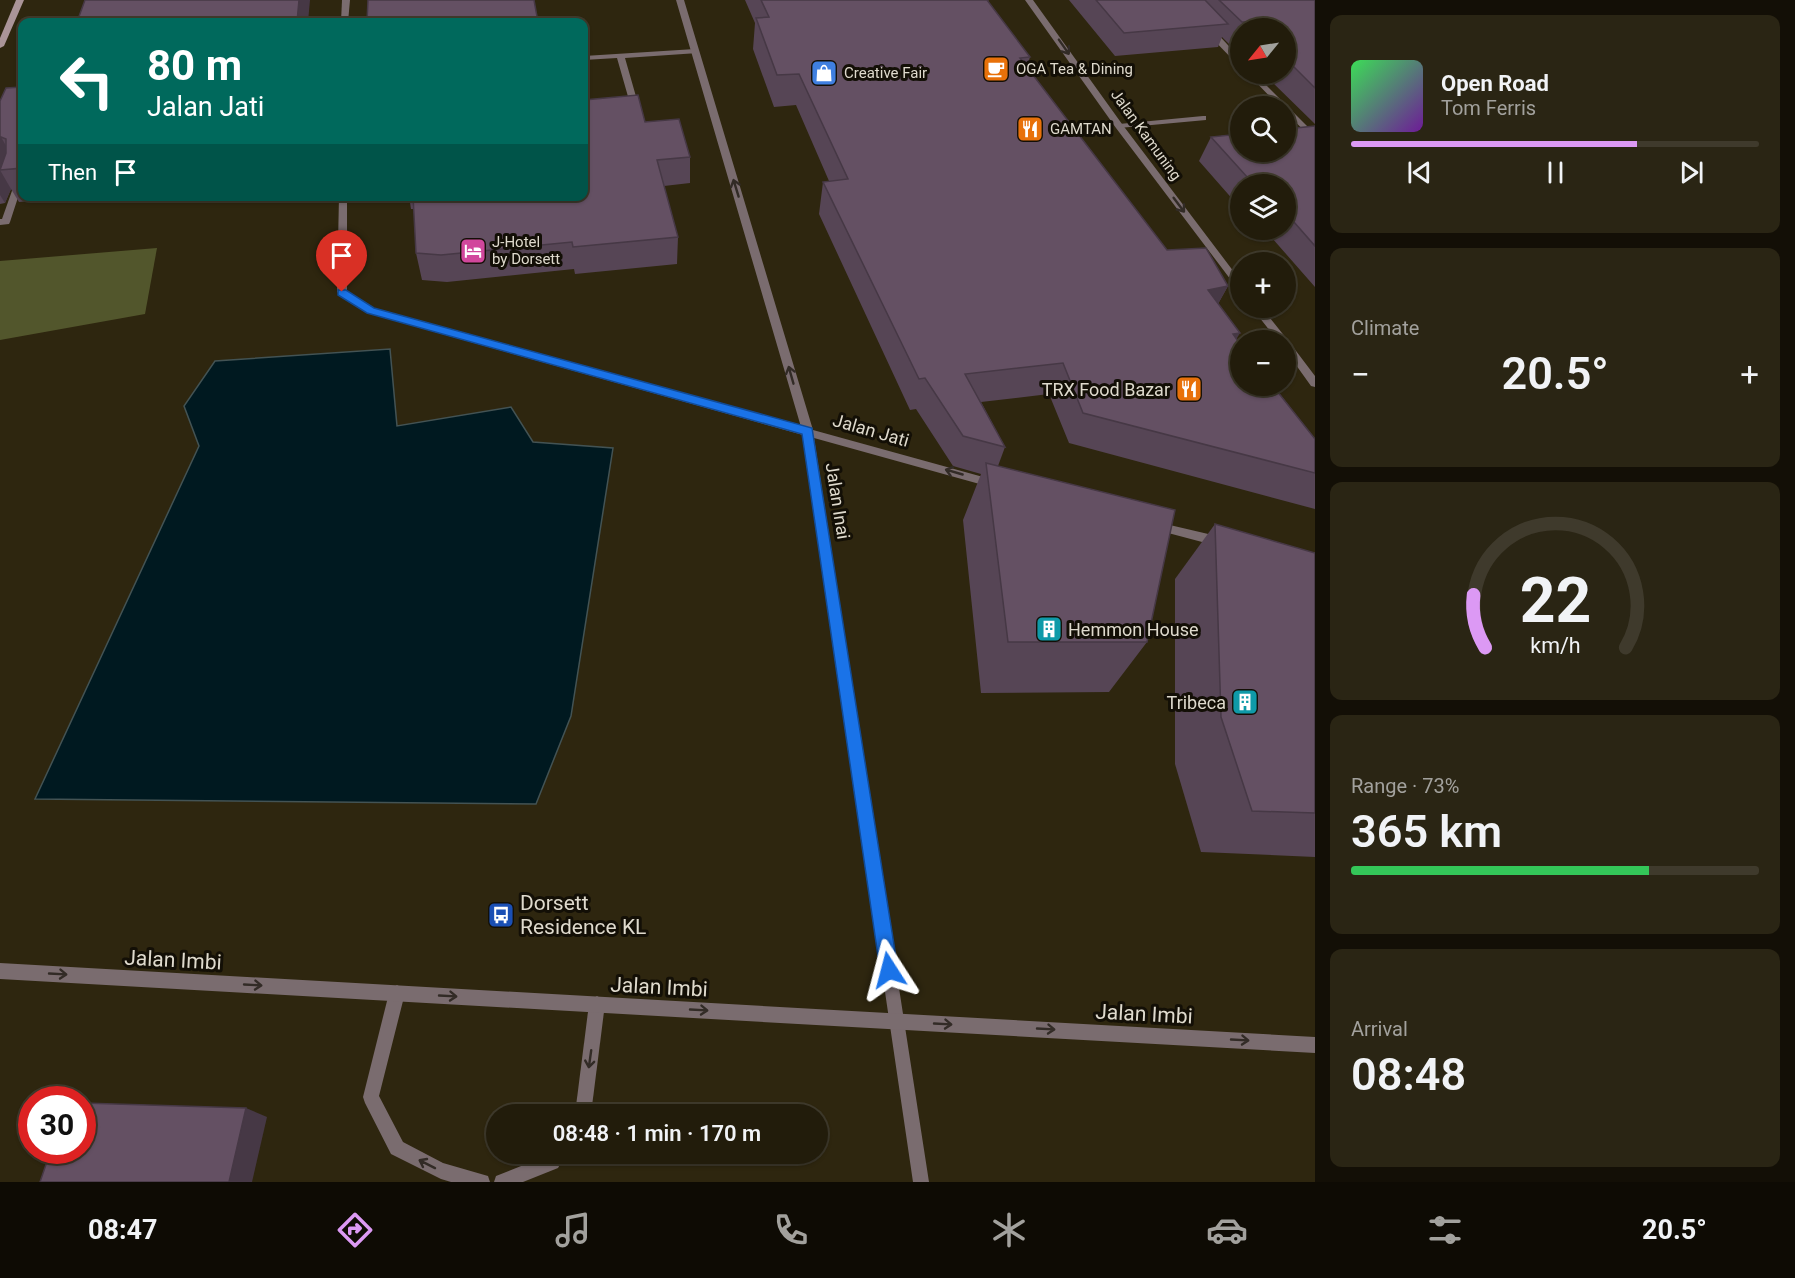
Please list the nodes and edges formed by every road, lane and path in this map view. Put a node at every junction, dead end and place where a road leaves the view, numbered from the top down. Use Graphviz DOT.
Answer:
graph roads {
  1 [pos="20,0"];
  2 [pos="345,0"];
  3 [pos="680,0"];
  4 [pos="1029,0"];
  5 [pos="345,18"];
  6 [pos="1203,23"];
  7 [pos="0,46"];
  8 [pos="695,51"];
  9 [pos="1230,52"];
  10 [pos="620,55"];
  11 [pos="588,58"];
  12 [pos="1261,84"];
  13 [pos="1272,96"];
  14 [pos="633,100"];
  15 [pos="1203,118"];
  16 [pos="1296,120"];
  17 [pos="1119,126"];
  18 [pos="1315,140"];
  19 [pos="18,185"];
  20 [pos="343,201"];
  21 [pos="0,222"];
  22 [pos="1230,273"];
  23 [pos="1265,318"];
  24 [pos="1274,330"];
  25 [pos="1296,358"];
  26 [pos="1315,383"];
  27 [pos="808,431"];
  28 [pos="1008,488"];
  29 [pos="1142,522"];
  30 [pos="1234,546"];
  31 [pos="0,971"];
  32 [pos="397,993"];
  33 [pos="597,1004"];
  34 [pos="898,1022"];
  35 [pos="1315,1045"];
  36 [pos="584,1104"];
  37 [pos="547,1164"];
  38 [pos="482,1182"];
  39 [pos="502,1182"];
  40 [pos="921,1182"];
  1 -- 7 [label="main road"];
  2 -- 5 [label="street"];
  3 -- 8 [label="street, Jalan Inai"];
  4 -- 17 [label="street, Jalan Kamuning, one-way"];
  6 -- 9 [label="street"];
  8 -- 10 [label="street"];
  27 -- 8 [label="street, Jalan Inai, one-way"];
  10 -- 11 [label="street"];
  10 -- 14 [label="street"];
  12 -- 13 [label="street"];
  15 -- 17 [label="street"];
  16 -- 18 [label="street"];
  17 -- 22 [label="street, Jalan Kamuning, one-way"];
  19 -- 21 [label="street"];
  20 -- 27 [label="street, Jalan Jati"];
  23 -- 24 [label="street"];
  25 -- 26 [label="street"];
  28 -- 27 [label="street, Jalan Jati, one-way"];
  27 -- 34 [label="street, Jalan Inai"];
  29 -- 30 [label="street"];
  31 -- 32 [label="street, Jalan Imbi, one-way"];
  32 -- 33 [label="street, Jalan Imbi, one-way"];
  38 -- 32 [label="street, one-way"];
  33 -- 34 [label="street, Jalan Imbi, one-way"];
  33 -- 36 [label="street, one-way"];
  34 -- 35 [label="street, Jalan Imbi, one-way"];
  34 -- 40 [label="street, Jalan Inai"];
  37 -- 39 [label="street"];
}
